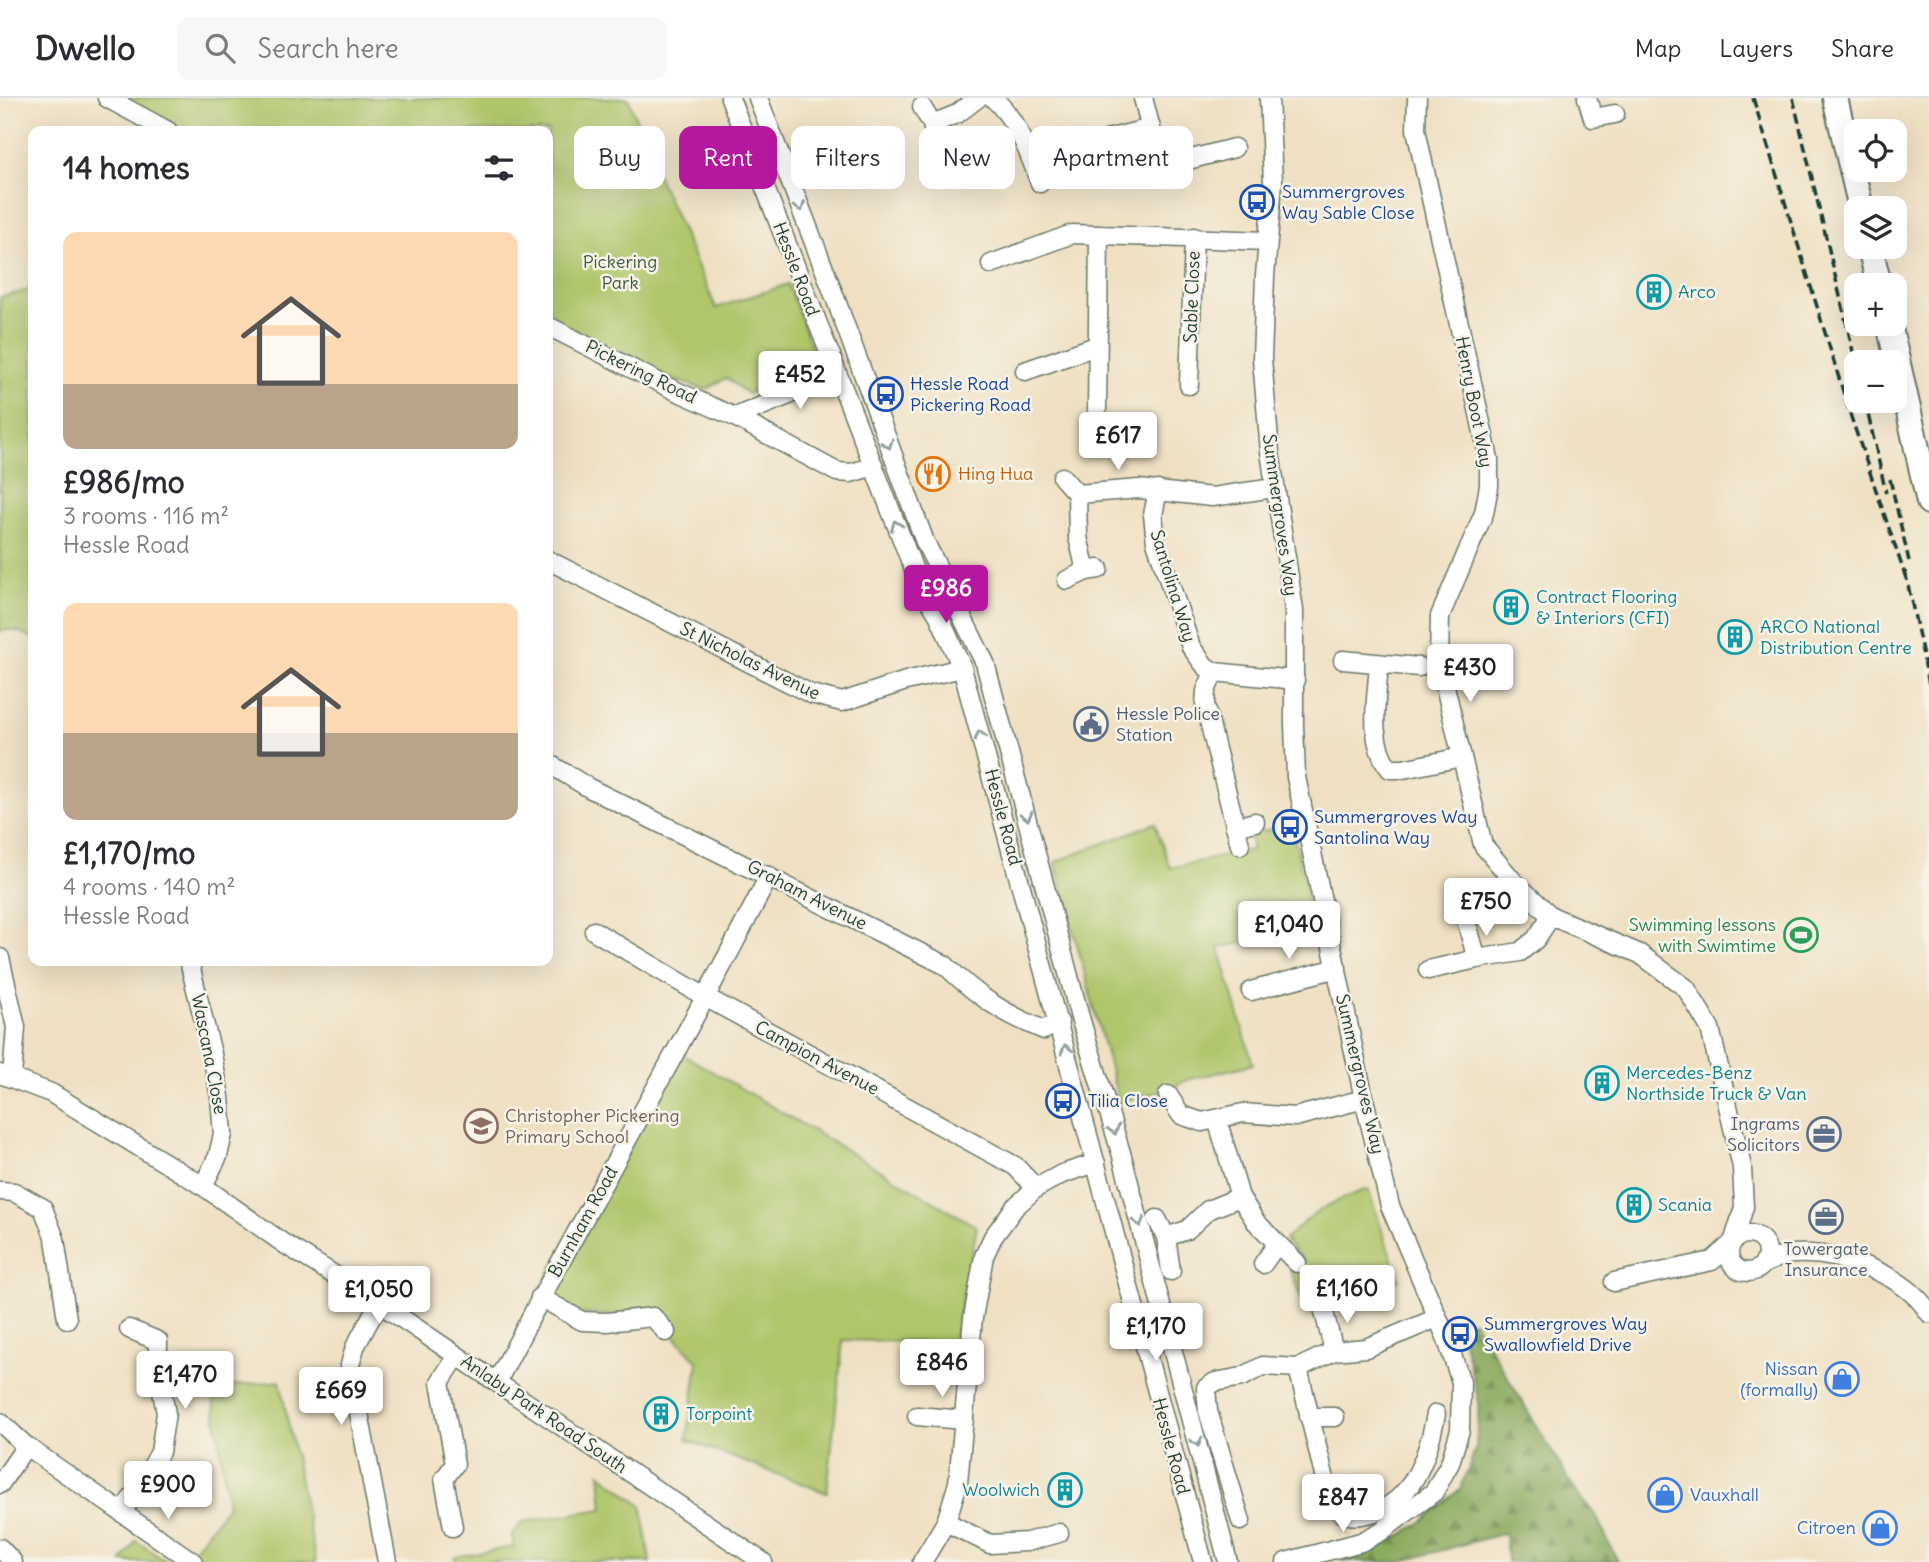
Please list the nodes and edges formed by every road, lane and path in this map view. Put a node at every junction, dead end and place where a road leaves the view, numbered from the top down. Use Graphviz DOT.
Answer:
graph roads {
  1 [pos="107,98"];
  2 [pos="730,98"];
  3 [pos="758,98"];
  4 [pos="978,98"];
  5 [pos="993,98"];
  6 [pos="1143,98"];
  7 [pos="1269,98"];
  8 [pos="1417,98"];
  9 [pos="1587,98"];
  10 [pos="1835,98"];
  11 [pos="1848,98"];
  12 [pos="922,107"];
  13 [pos="1615,114"];
  14 [pos="1853,119"];
  15 [pos="932,124"];
  16 [pos="159,126"];
  17 [pos="1150,126"];
  18 [pos="1234,148"];
  19 [pos="1029,155"];
  20 [pos="1193,159"];
  21 [pos="1858,196"];
  22 [pos="1099,236"];
  23 [pos="1195,237"];
  24 [pos="1267,241"];
  25 [pos="991,264"];
  26 [pos="553,329"];
  27 [pos="1892,336"];
  28 [pos="1902,336"];
  29 [pos="1096,345"];
  30 [pos="831,355"];
  31 [pos="1025,371"];
  32 [pos="1189,385"];
  33 [pos="1097,411"];
  34 [pos="735,417"];
  35 [pos="1929,451"];
  36 [pos="874,466"];
  37 [pos="1062,477"];
  38 [pos="1275,488"];
  39 [pos="1158,490"];
  40 [pos="1077,494"];
  41 [pos="1929,502"];
  42 [pos="553,563"];
  43 [pos="1067,580"];
  44 [pos="1343,660"];
  45 [pos="1379,664"];
  46 [pos="1419,667"];
  47 [pos="962,668"];
  48 [pos="1214,672"];
  49 [pos="1295,680"];
  50 [pos="1462,757"];
  51 [pos="553,766"];
  52 [pos="1255,822"];
  53 [pos="1235,827"];
  54 [pos="1240,845"];
  55 [pos="769,876"];
  56 [pos="1465,916"];
  57 [pos="1551,916"];
  58 [pos="594,931"];
  59 [pos="0,958"];
  60 [pos="1477,959"];
  61 [pos="190,966"];
  62 [pos="1336,968"];
  63 [pos="1428,970"];
  64 [pos="1251,991"];
  65 [pos="707,999"];
  66 [pos="1059,1023"];
  67 [pos="6,1075"];
  68 [pos="1168,1095"];
  69 [pos="1364,1099"];
  70 [pos="1217,1119"];
  71 [pos="1096,1163"];
  72 [pos="203,1186"];
  73 [pos="1036,1188"];
  74 [pos="0,1191"];
  75 [pos="1240,1197"];
  76 [pos="1744,1207"];
  77 [pos="1157,1219"];
  78 [pos="1166,1237"];
  79 [pos="1759,1239"];
  80 [pos="1732,1243"];
  81 [pos="1277,1244"];
  82 [pos="1792,1254"];
  83 [pos="1712,1261"];
  84 [pos="1297,1263"];
  85 [pos="1263,1264"];
  86 [pos="1763,1264"];
  87 [pos="1736,1268"];
  88 [pos="1171,1271"];
  89 [pos="1614,1282"];
  90 [pos="540,1297"];
  91 [pos="379,1303"];
  92 [pos="1323,1308"];
  93 [pos="1929,1313"];
  94 [pos="1437,1318"];
  95 [pos="67,1319"];
  96 [pos="129,1329"];
  97 [pos="666,1332"];
  98 [pos="1334,1351"];
  99 [pos="457,1356"];
  100 [pos="1298,1368"];
  101 [pos="497,1382"];
  102 [pos="1436,1414"];
  103 [pos="917,1416"];
  104 [pos="1309,1417"];
  105 [pos="1335,1417"];
  106 [pos="964,1420"];
  107 [pos="0,1422"];
  108 [pos="26,1446"];
  109 [pos="0,1484"];
  110 [pos="122,1511"];
  111 [pos="1241,1521"];
  112 [pos="946,1522"];
  113 [pos="453,1528"];
  114 [pos="1059,1533"];
  115 [pos="0,1548"];
  116 [pos="13,1562"];
  117 [pos="193,1562"];
  118 [pos="387,1562"];
  119 [pos="763,1562"];
  120 [pos="922,1562"];
  121 [pos="1203,1562"];
  122 [pos="1228,1562"];
  123 [pos="1286,1562"];
  1 -- 16 [label="street"];
  2 -- 30 [label="street, Hessle Road"];
  3 -- 122 [label="street, Hessle Road, one-way"];
  4 -- 15 [label="street"];
  5 -- 19 [label="street"];
  6 -- 17 [label="street"];
  7 -- 24 [label="street, Summergroves Way"];
  8 -- 50 [label="street, Henry Boot Way"];
  9 -- 13 [label="street"];
  10 -- 21 [label="highway"];
  11 -- 14 [label="highway"];
  12 -- 15 [label="street"];
  18 -- 20 [label="street"];
  22 -- 23 [label="street, Sable Close"];
  22 -- 25 [label="street, Sable Close"];
  22 -- 29 [label="street"];
  23 -- 24 [label="street, Sable Close"];
  23 -- 32 [label="street, Sable Close"];
  24 -- 38 [label="street, Summergroves Way"];
  26 -- 34 [label="street, Pickering Road"];
  27 -- 41 [label="highway"];
  28 -- 35 [label="highway"];
  29 -- 31 [label="street"];
  29 -- 33 [label="street"];
  30 -- 34 [label="street"];
  30 -- 36 [label="street, Hessle Road"];
  34 -- 36 [label="street, Pickering Road"];
  47 -- 36 [label="street, Hessle Road, one-way"];
  37 -- 40 [label="street"];
  38 -- 39 [label="street"];
  38 -- 49 [label="street, Summergroves Way"];
  39 -- 40 [label="street"];
  39 -- 48 [label="street, Santolina Way"];
  40 -- 43 [label="street"];
  42 -- 47 [label="street, St Nicholas Avenue"];
  44 -- 45 [label="street"];
  45 -- 46 [label="street"];
  45 -- 50 [label="street"];
  66 -- 47 [label="street, Hessle Road, one-way"];
  48 -- 49 [label="street"];
  48 -- 53 [label="street"];
  49 -- 62 [label="street, Summergroves Way"];
  50 -- 57 [label="street, Henry Boot Way"];
  51 -- 55 [label="street, Graham Avenue"];
  52 -- 53 [label="street"];
  53 -- 54 [label="street"];
  55 -- 65 [label="street, Burnham Road"];
  55 -- 66 [label="street, Graham Avenue"];
  56 -- 60 [label="street"];
  57 -- 60 [label="street"];
  57 -- 76 [label="street, Henry Boot Way"];
  58 -- 65 [label="street, Campion Avenue"];
  59 -- 67 [label="street"];
  60 -- 63 [label="street"];
  61 -- 72 [label="street, Wascana Close"];
  62 -- 64 [label="street"];
  62 -- 69 [label="street, Summergroves Way"];
  65 -- 73 [label="street, Campion Avenue"];
  65 -- 90 [label="street, Burnham Road"];
  71 -- 66 [label="street, Hessle Road, one-way"];
  67 -- 72 [label="street, Anlaby Park Road South"];
  68 -- 70 [label="street"];
  69 -- 70 [label="street"];
  69 -- 94 [label="street, Summergroves Way"];
  70 -- 75 [label="street"];
  71 -- 73 [label="street"];
  71 -- 121 [label="street, Hessle Road"];
  72 -- 91 [label="street, Anlaby Park Road South"];
  73 -- 106 [label="street"];
  74 -- 95 [label="street"];
  75 -- 78 [label="street"];
  75 -- 81 [label="street"];
  76 -- 79 [label="street"];
  76 -- 80 [label="street"];
  77 -- 78 [label="street"];
  78 -- 88 [label="street"];
  79 -- 80 [label="street"];
  79 -- 82 [label="street"];
  79 -- 86 [label="street"];
  80 -- 83 [label="street"];
  80 -- 87 [label="street"];
  81 -- 84 [label="street"];
  81 -- 85 [label="street"];
  82 -- 86 [label="street"];
  82 -- 93 [label="street"];
  83 -- 87 [label="street"];
  83 -- 89 [label="street"];
  86 -- 87 [label="street"];
  90 -- 97 [label="street"];
  90 -- 101 [label="street, Burnham Road"];
  91 -- 99 [label="street, Anlaby Park Road South"];
  91 -- 118 [label="street"];
  92 -- 98 [label="street"];
  94 -- 98 [label="street"];
  94 -- 123 [label="street, Summergroves Way"];
  96 -- 110 [label="street"];
  98 -- 100 [label="street"];
  99 -- 101 [label="street, Anlaby Park Road South"];
  99 -- 113 [label="street"];
  100 -- 104 [label="street"];
  100 -- 111 [label="street"];
  101 -- 119 [label="street, Anlaby Park Road South"];
  102 -- 104 [label="street"];
  103 -- 106 [label="street"];
  104 -- 105 [label="street"];
  106 -- 112 [label="street"];
  107 -- 108 [label="street"];
  108 -- 109 [label="street"];
  108 -- 110 [label="street"];
  110 -- 117 [label="street"];
  112 -- 114 [label="street"];
  112 -- 120 [label="street"];
  115 -- 116 [label="street"];
}
